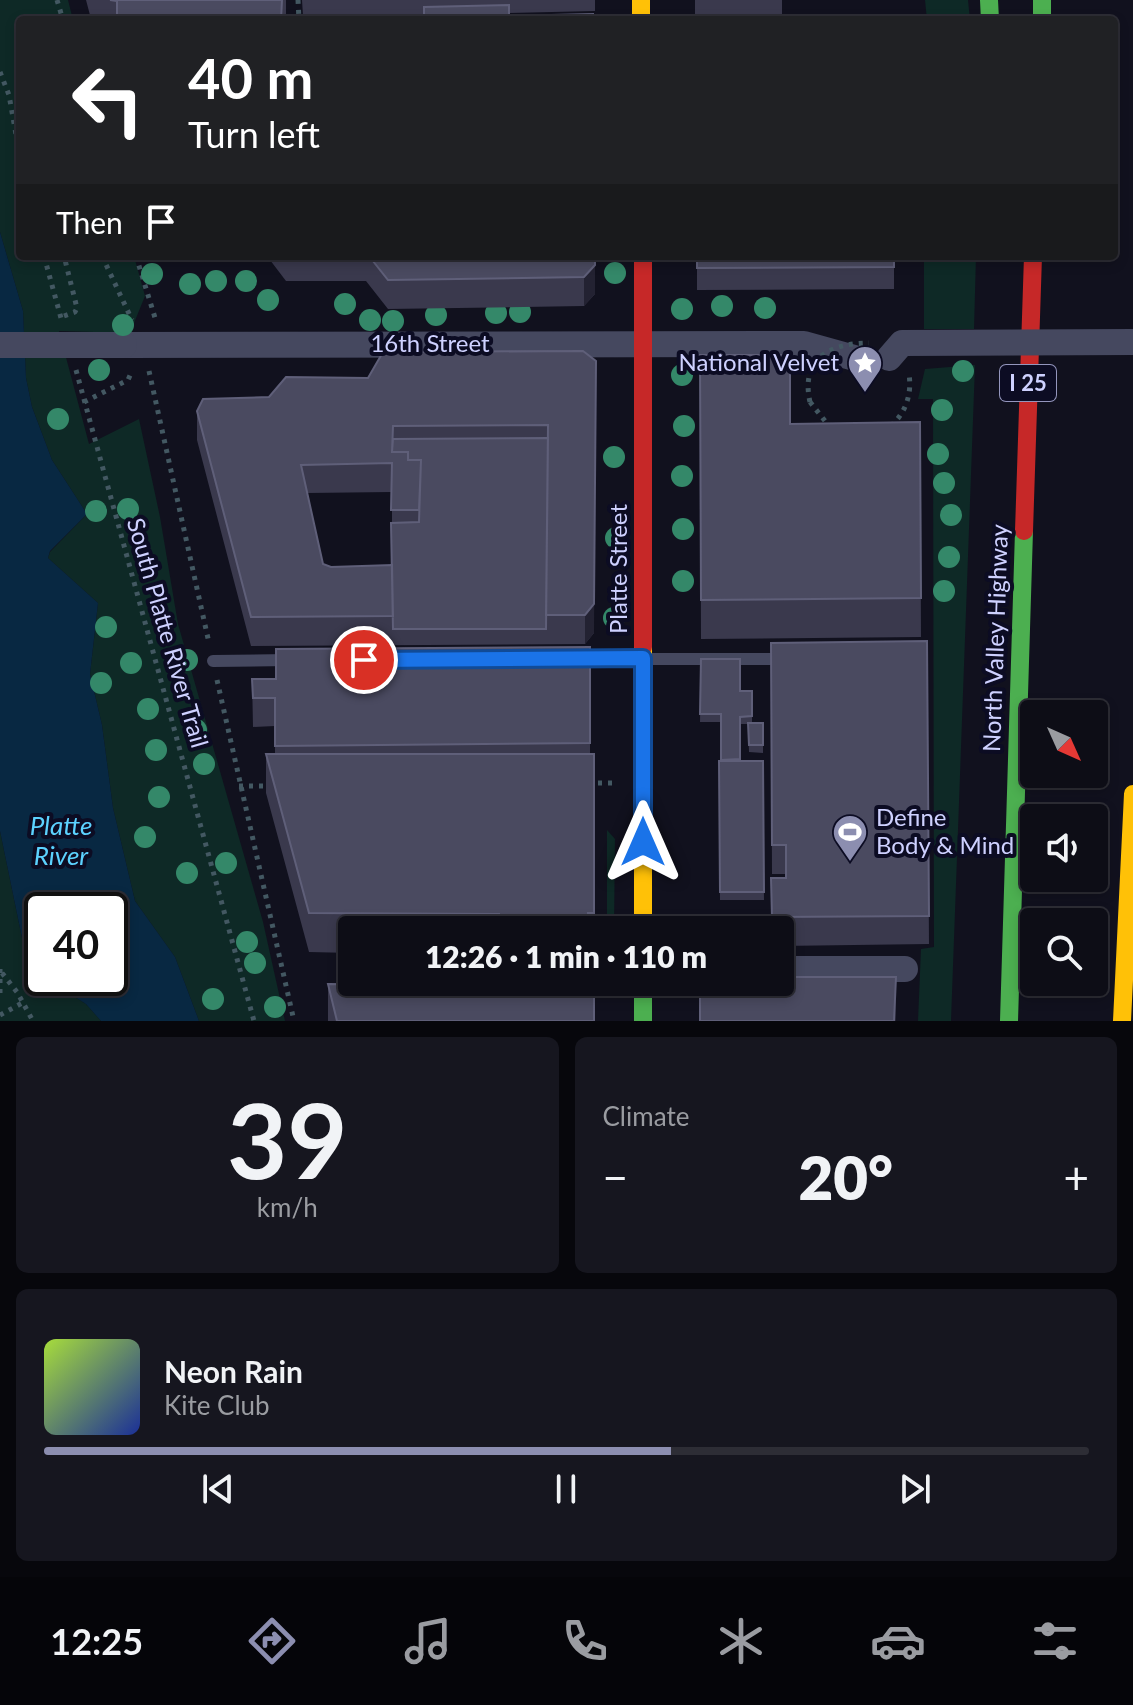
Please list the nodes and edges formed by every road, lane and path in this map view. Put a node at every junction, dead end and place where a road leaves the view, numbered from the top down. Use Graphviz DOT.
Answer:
graph roads {
  1 [pos="0,72"];
  2 [pos="16,134"];
  3 [pos="45,260"];
  4 [pos="65,260"];
  5 [pos="104,260"];
  6 [pos="136,260"];
  7 [pos="643,260"];
  8 [pos="1033,260"];
  9 [pos="61,317"];
  10 [pos="1010,320"];
  11 [pos="65,331"];
  12 [pos="1133,342"];
  13 [pos="644,344"];
  14 [pos="0,345"];
  15 [pos="144,345"];
  16 [pos="896,350"];
  17 [pos="858,359"];
  18 [pos="73,360"];
  19 [pos="128,380"];
  20 [pos="84,402"];
  21 [pos="810,402"];
  22 [pos="1023,510"];
  23 [pos="643,658"];
  24 [pos="561,659"];
  25 [pos="799,659"];
  26 [pos="308,660"];
  27 [pos="213,661"];
  28 [pos="643,783"];
  29 [pos="573,784"];
  30 [pos="239,786"];
  31 [pos="271,786"];
  32 [pos="1133,794"];
  33 [pos="643,916"];
  34 [pos="794,969"];
  35 [pos="905,969"];
  36 [pos="1,971"];
  37 [pos="1010,977"];
  38 [pos="0,993"];
  39 [pos="643,996"];
  40 [pos="24,1002"];
  41 [pos="0,1015"];
  42 [pos="33,1021"];
  43 [pos="254,1021"];
  44 [pos="643,1021"];
  45 [pos="1000,1021"];
  46 [pos="1009,1021"];
  47 [pos="1122,1021"];
  1 -- 2 [label="path"];
  3 -- 9 [label="path"];
  4 -- 9 [label="path"];
  5 -- 15 [label="path"];
  6 -- 15 [label="path"];
  7 -- 13 [label="main road, Platte Street"];
  8 -- 22 [label="main road, North Valley Highway / I 25"];
  9 -- 11 [label="path"];
  10 -- 22 [label="main road"];
  12 -- 16 [label="street, bridge"];
  13 -- 15 [label="street, 16th Street"];
  13 -- 17 [label="street, 16th Street"];
  13 -- 23 [label="main road, Platte Street"];
  14 -- 15 [label="street, 16th Street, bridge"];
  16 -- 21 [label="path, bridge"];
  18 -- 20 [label="path, South Platte River Trail"];
  19 -- 20 [label="path"];
  20 -- 43 [label="path, South Platte River Trail"];
  22 -- 37 [label="main road, North Valley Highway / I 25"];
  23 -- 24 [label="lane"];
  23 -- 25 [label="lane"];
  23 -- 28 [label="main road, Platte Street"];
  26 -- 27 [label="lane"];
  28 -- 29 [label="path"];
  28 -- 33 [label="main road, Platte Street"];
  30 -- 31 [label="path"];
  32 -- 47 [label="main road"];
  34 -- 35 [label="street"];
  36 -- 38 [label="path"];
  36 -- 40 [label="path"];
  37 -- 45 [label="main road"];
  37 -- 46 [label="main road, North Valley Highway / I 25"];
  39 -- 44 [label="main road"];
  40 -- 41 [label="path"];
  40 -- 42 [label="path"];
}
